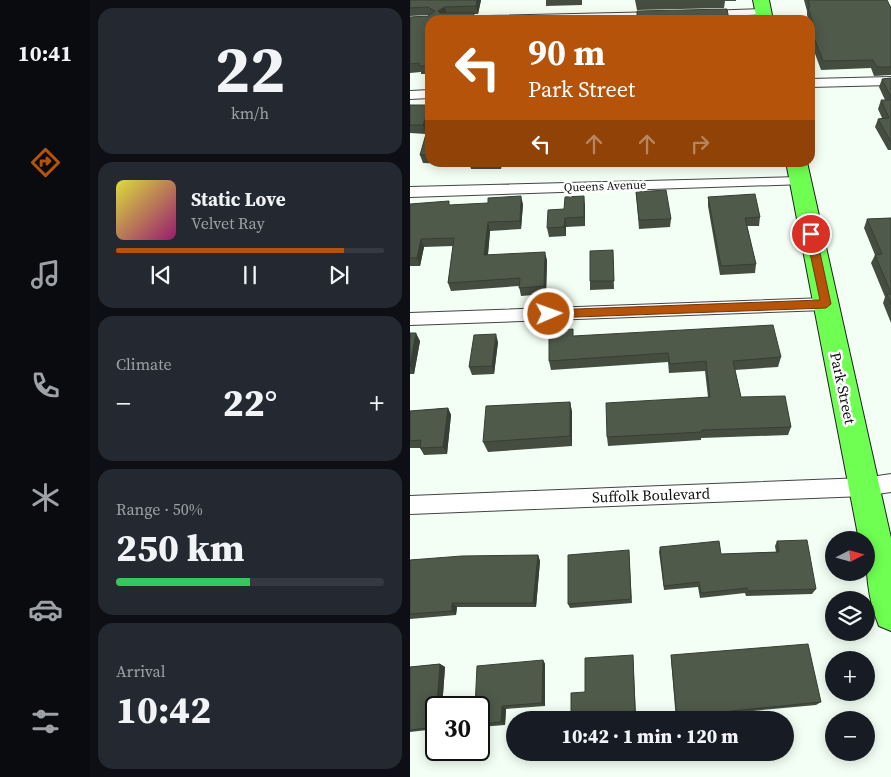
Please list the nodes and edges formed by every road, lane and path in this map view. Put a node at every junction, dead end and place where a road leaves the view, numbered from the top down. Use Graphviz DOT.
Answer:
graph roads {
  1 [pos="763,11"];
  2 [pos="694,14"];
  3 [pos="891,81"];
  4 [pos="815,83"];
  5 [pos="425,94"];
  6 [pos="410,95"];
  7 [pos="798,172"];
  8 [pos="410,192"];
  9 [pos="826,304"];
  10 [pos="410,319"];
  11 [pos="878,485"];
  12 [pos="410,505"];
  13 [pos="891,614"];
  1 -- 2 [label="street"];
  3 -- 4 [label="street"];
  5 -- 6 [label="street"];
  7 -- 8 [label="street, Queens Avenue"];
  7 -- 9 [label="highway, Park Street"];
  9 -- 10 [label="street"];
  9 -- 11 [label="highway, Park Street"];
  11 -- 12 [label="street, Suffolk Boulevard"];
  11 -- 13 [label="highway, Park Street"];
}
